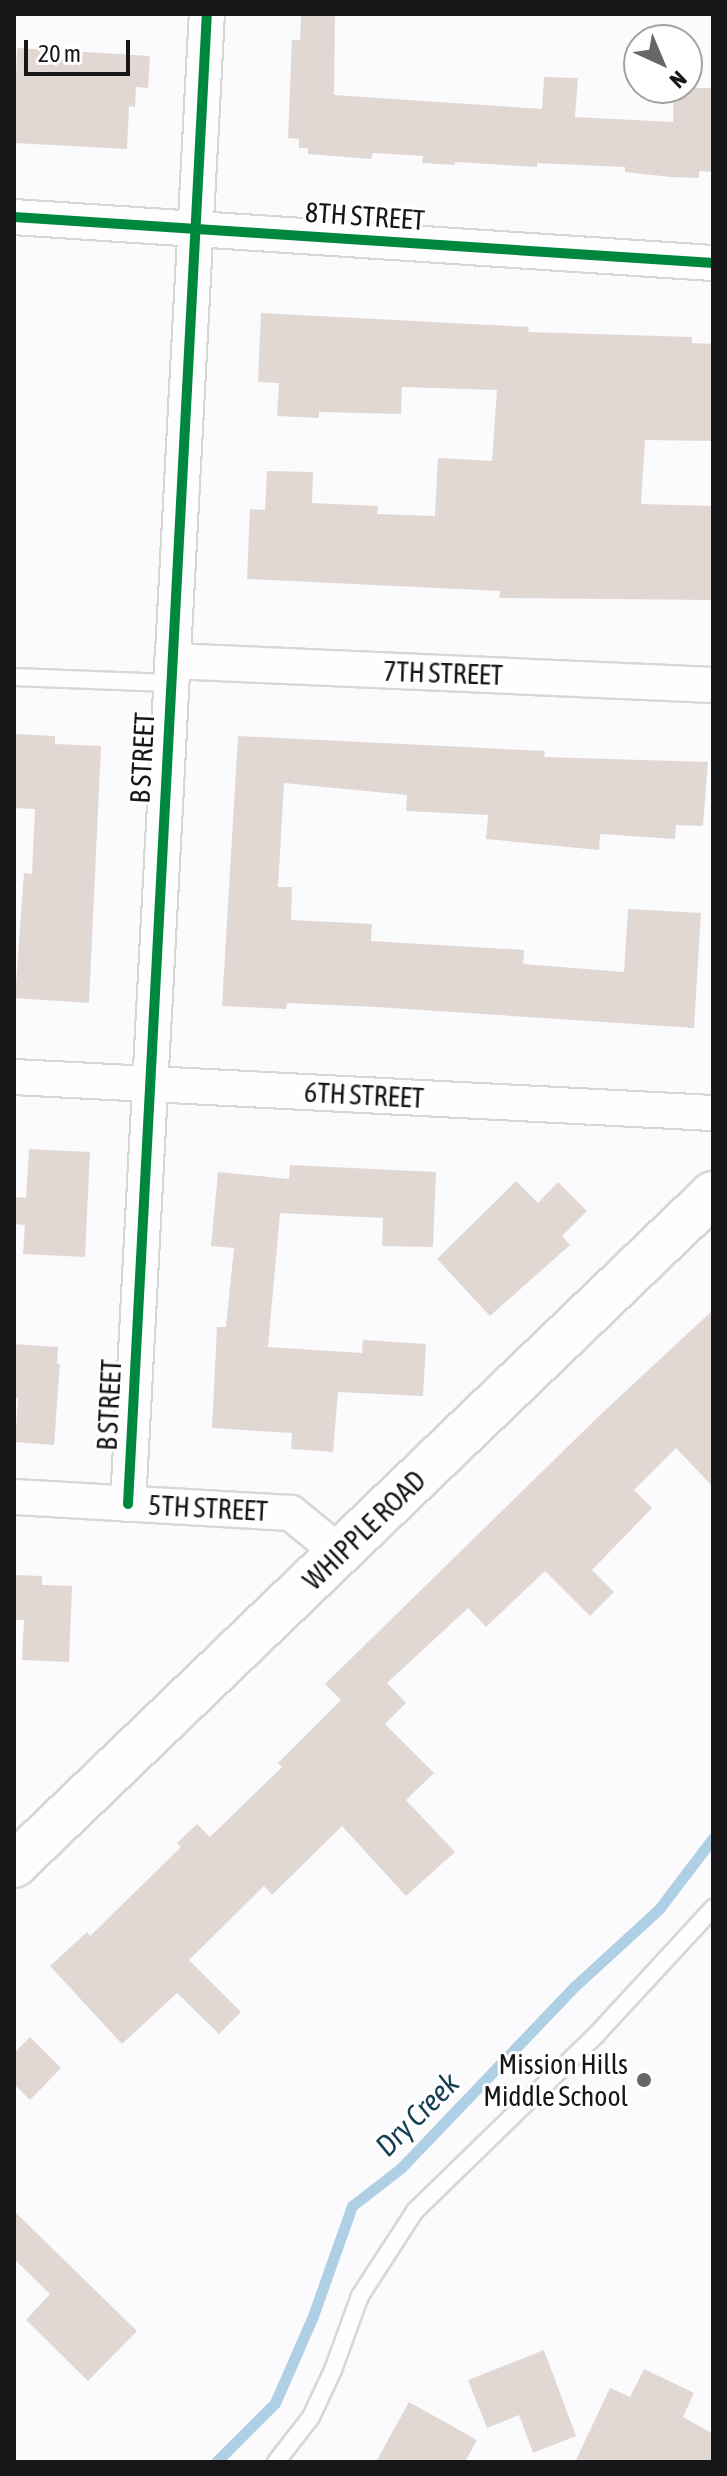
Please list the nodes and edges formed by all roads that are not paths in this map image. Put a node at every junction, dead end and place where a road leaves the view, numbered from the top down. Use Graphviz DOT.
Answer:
graph roads {
  1 [pos="207,14"];
  2 [pos="14,217"];
  3 [pos="195,228"];
  4 [pos="713,263"];
  5 [pos="171,672"];
  6 [pos="14,677"];
  7 [pos="713,685"];
  8 [pos="14,1077"];
  9 [pos="150,1083"];
  10 [pos="713,1113"];
  11 [pos="713,1194"];
  12 [pos="14,1497"];
  13 [pos="128,1504"];
  14 [pos="340,1553"];
  15 [pos="14,1865"];
  16 [pos="713,1908"];
  17 [pos="276,2462"];
  1 -- 3 [label="street, B STREET"];
  2 -- 3 [label="street, 8TH STREET"];
  3 -- 4 [label="street, 8TH STREET"];
  3 -- 5 [label="street, B STREET"];
  5 -- 6 [label="lane"];
  5 -- 7 [label="street, 7TH STREET"];
  5 -- 9 [label="street, B STREET"];
  8 -- 9 [label="street, 6TH STREET"];
  9 -- 10 [label="street, 6TH STREET"];
  9 -- 13 [label="street, B STREET"];
  11 -- 14 [label="main road, WHIPPLE ROAD"];
  12 -- 13 [label="street, 5TH STREET"];
  13 -- 14 [label="street, 5TH STREET"];
  14 -- 15 [label="main road, WHIPPLE ROAD"];
  16 -- 17 [label="lane"];
}
